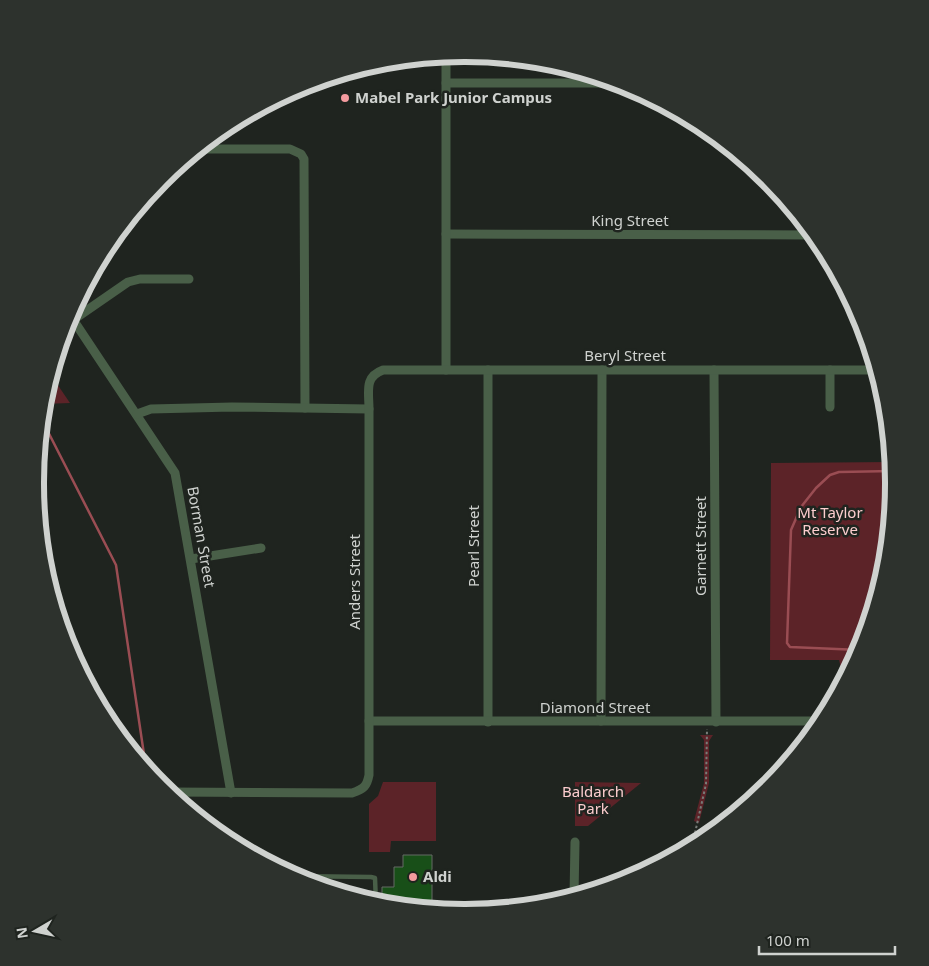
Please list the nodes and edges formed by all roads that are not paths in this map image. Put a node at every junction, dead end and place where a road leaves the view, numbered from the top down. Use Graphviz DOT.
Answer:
graph roads {
  1 [pos="446,63"];
  2 [pos="446,82"];
  3 [pos="593,83"];
  4 [pos="208,149"];
  5 [pos="446,234"];
  6 [pos="804,235"];
  7 [pos="189,279"];
  8 [pos="80,312"];
  9 [pos="75,324"];
  10 [pos="446,370"];
  11 [pos="488,370"];
  12 [pos="602,370"];
  13 [pos="714,370"];
  14 [pos="830,370"];
  15 [pos="870,370"];
  16 [pos="374,374"];
  17 [pos="830,407"];
  18 [pos="305,408"];
  19 [pos="369,409"];
  20 [pos="137,414"];
  21 [pos="261,548"];
  22 [pos="191,559"];
  23 [pos="369,722"];
  24 [pos="488,722"];
  25 [pos="601,722"];
  26 [pos="711,722"];
  27 [pos="810,722"];
  28 [pos="179,792"];
  29 [pos="231,793"];
  30 [pos="575,842"];
  31 [pos="316,877"];
  32 [pos="574,889"];
  33 [pos="376,894"];
  1 -- 2 [label="street"];
  2 -- 3 [label="street"];
  2 -- 5 [label="street"];
  4 -- 18 [label="street"];
  5 -- 6 [label="street, King Street"];
  5 -- 10 [label="street"];
  7 -- 8 [label="street"];
  9 -- 20 [label="street, Borman Street"];
  10 -- 11 [label="street, Beryl Street"];
  10 -- 16 [label="street, Beryl Street"];
  11 -- 12 [label="street, Beryl Street"];
  11 -- 24 [label="street, Pearl Street"];
  12 -- 13 [label="street, Beryl Street"];
  12 -- 25 [label="street"];
  13 -- 14 [label="street, Beryl Street"];
  13 -- 26 [label="street, Garnett Street"];
  14 -- 15 [label="street, Beryl Street"];
  14 -- 17 [label="street"];
  16 -- 19 [label="street, Anders Street"];
  18 -- 19 [label="street"];
  18 -- 20 [label="street"];
  19 -- 23 [label="street, Anders Street"];
  20 -- 22 [label="street, Borman Street"];
  21 -- 22 [label="street"];
  22 -- 29 [label="street, Borman Street"];
  23 -- 24 [label="street, Diamond Street"];
  23 -- 29 [label="street, Anders Street"];
  24 -- 25 [label="street, Diamond Street"];
  25 -- 26 [label="street, Diamond Street"];
  26 -- 27 [label="street, Diamond Street"];
  28 -- 29 [label="street"];
  30 -- 32 [label="street"];
  31 -- 33 [label="lane"];
}
